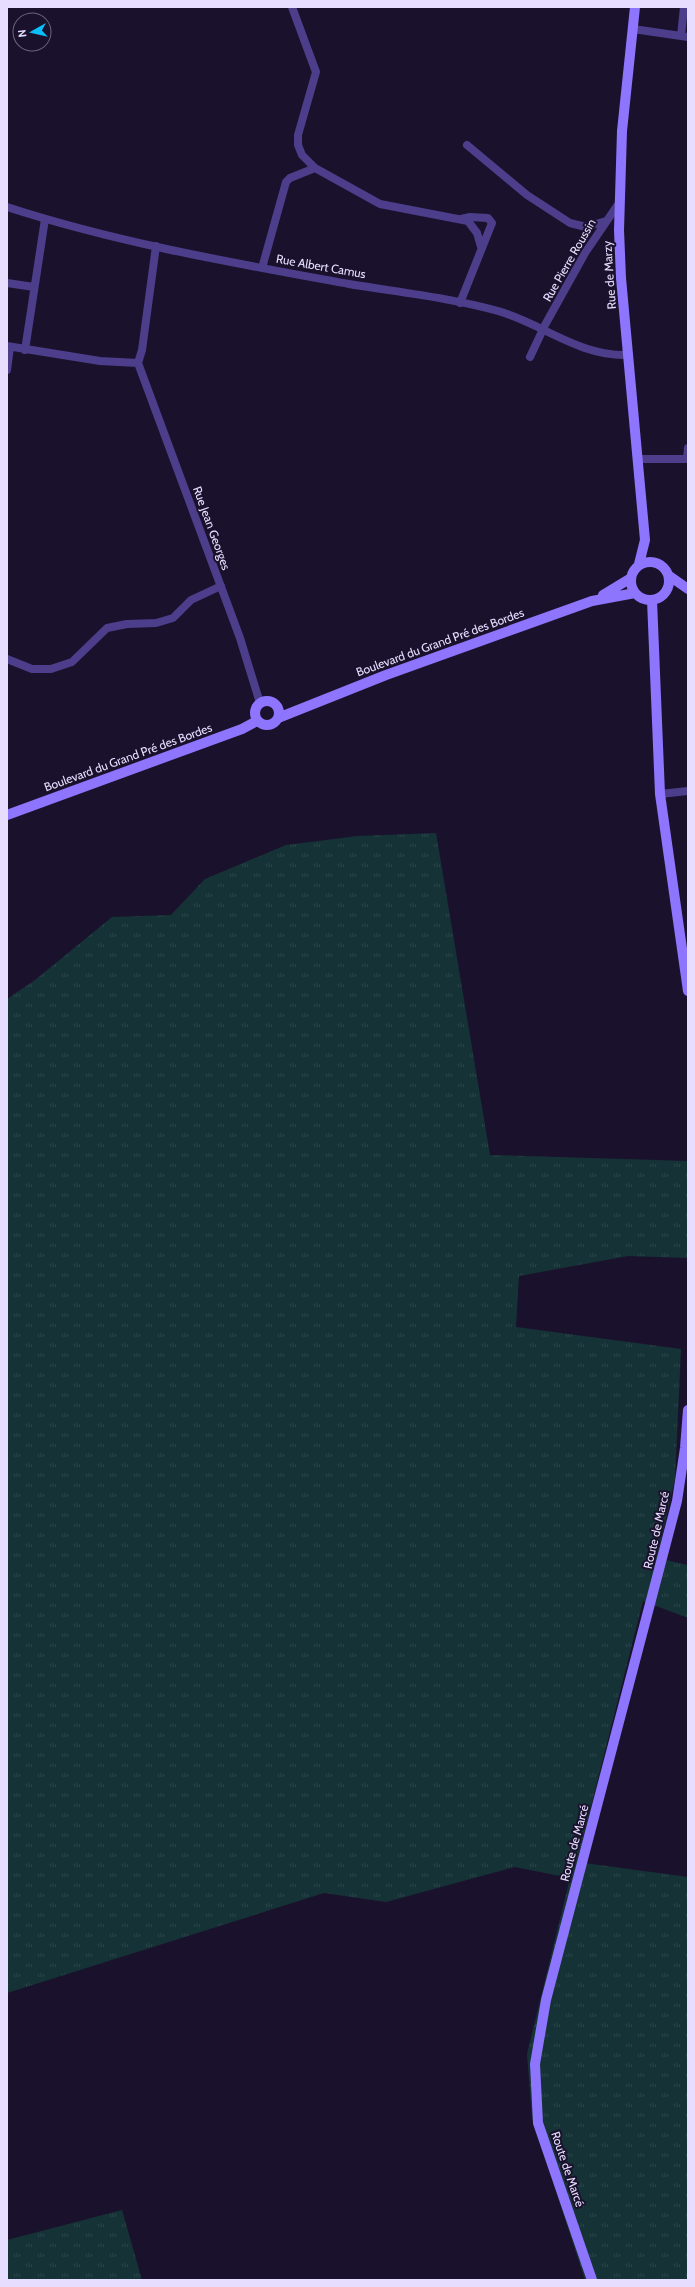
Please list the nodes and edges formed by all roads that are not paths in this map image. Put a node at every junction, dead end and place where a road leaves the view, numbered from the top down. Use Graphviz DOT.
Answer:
graph roads {
  1 [pos="292,7"];
  2 [pos="635,7"];
  3 [pos="684,7"];
  4 [pos="633,29"];
  5 [pos="684,37"];
  6 [pos="467,145"];
  7 [pos="315,168"];
  8 [pos="619,203"];
  9 [pos="7,207"];
  10 [pos="45,219"];
  11 [pos="460,219"];
  12 [pos="606,221"];
  13 [pos="586,227"];
  14 [pos="595,237"];
  15 [pos="156,246"];
  16 [pos="481,247"];
  17 [pos="262,268"];
  18 [pos="7,283"];
  19 [pos="34,288"];
  20 [pos="460,303"];
  21 [pos="542,330"];
  22 [pos="8,346"];
  23 [pos="25,350"];
  24 [pos="628,355"];
  25 [pos="530,357"];
  26 [pos="138,363"];
  27 [pos="7,370"];
  28 [pos="688,448"];
  29 [pos="638,459"];
  30 [pos="688,459"];
  31 [pos="645,540"];
  32 [pos="656,562"];
  33 [pos="639,564"];
  34 [pos="668,575"];
  35 [pos="631,578"];
  36 [pos="221,586"];
  37 [pos="688,589"];
  38 [pos="665,592"];
  39 [pos="635,593"];
  40 [pos="652,600"];
  41 [pos="592,601"];
  42 [pos="7,658"];
  43 [pos="260,703"];
  44 [pos="275,705"];
  45 [pos="296,709"];
  46 [pos="278,718"];
  47 [pos="257,721"];
  48 [pos="688,791"];
  49 [pos="660,794"];
  50 [pos="7,816"];
  51 [pos="688,991"];
  52 [pos="688,1410"];
  53 [pos="592,2280"];
  1 -- 7 [label="street"];
  2 -- 4 [label="main road, Rue de Marzy"];
  3 -- 5 [label="street"];
  4 -- 5 [label="street"];
  4 -- 8 [label="main road, Rue de Marzy"];
  6 -- 13 [label="street"];
  7 -- 11 [label="street"];
  7 -- 17 [label="street"];
  8 -- 12 [label="street, Rue Pierre Roussin"];
  8 -- 24 [label="main road, Rue de Marzy"];
  9 -- 10 [label="street, Rue Albert Camus"];
  10 -- 15 [label="street, Rue Albert Camus"];
  10 -- 19 [label="street"];
  11 -- 16 [label="street"];
  11 -- 16 [label="street"];
  12 -- 13 [label="street"];
  12 -- 14 [label="street, Rue Pierre Roussin"];
  13 -- 14 [label="street"];
  14 -- 21 [label="street, Rue Pierre Roussin"];
  15 -- 17 [label="street, Rue Albert Camus"];
  15 -- 26 [label="street"];
  16 -- 20 [label="street"];
  17 -- 20 [label="street, Rue Albert Camus"];
  18 -- 19 [label="street"];
  19 -- 23 [label="street"];
  20 -- 21 [label="street, Rue Albert Camus"];
  21 -- 24 [label="street, Rue Albert Camus"];
  21 -- 25 [label="street, Rue Pierre Roussin"];
  22 -- 23 [label="street"];
  22 -- 27 [label="street"];
  23 -- 26 [label="street"];
  24 -- 29 [label="main road, Rue de Marzy"];
  26 -- 36 [label="street, Rue Jean Georges"];
  28 -- 30 [label="street"];
  29 -- 30 [label="street"];
  29 -- 31 [label="main road, Rue de Marzy"];
  31 -- 32 [label="main road, Rue de Marzy"];
  31 -- 33 [label="main road, Rue de Marzy"];
  32 -- 33 [label="main road"];
  32 -- 34 [label="main road"];
  33 -- 35 [label="main road"];
  34 -- 37 [label="main road"];
  34 -- 38 [label="main road"];
  35 -- 39 [label="main road"];
  35 -- 41 [label="main road, Boulevard du Grand Pré des Bordes"];
  36 -- 42 [label="street"];
  36 -- 43 [label="street, Rue Jean Georges"];
  37 -- 38 [label="main road"];
  38 -- 40 [label="main road"];
  39 -- 40 [label="main road"];
  39 -- 41 [label="main road, Boulevard du Grand Pré des Bordes"];
  40 -- 49 [label="main road"];
  41 -- 45 [label="main road, Boulevard du Grand Pré des Bordes"];
  43 -- 44 [label="main road"];
  43 -- 47 [label="main road"];
  44 -- 45 [label="main road"];
  44 -- 46 [label="main road"];
  45 -- 46 [label="main road, Boulevard du Grand Pré des Bordes"];
  46 -- 47 [label="main road"];
  47 -- 50 [label="main road, Boulevard du Grand Pré des Bordes"];
  48 -- 49 [label="street"];
  49 -- 51 [label="main road"];
  52 -- 53 [label="main road, Route de Marcé"];
}
